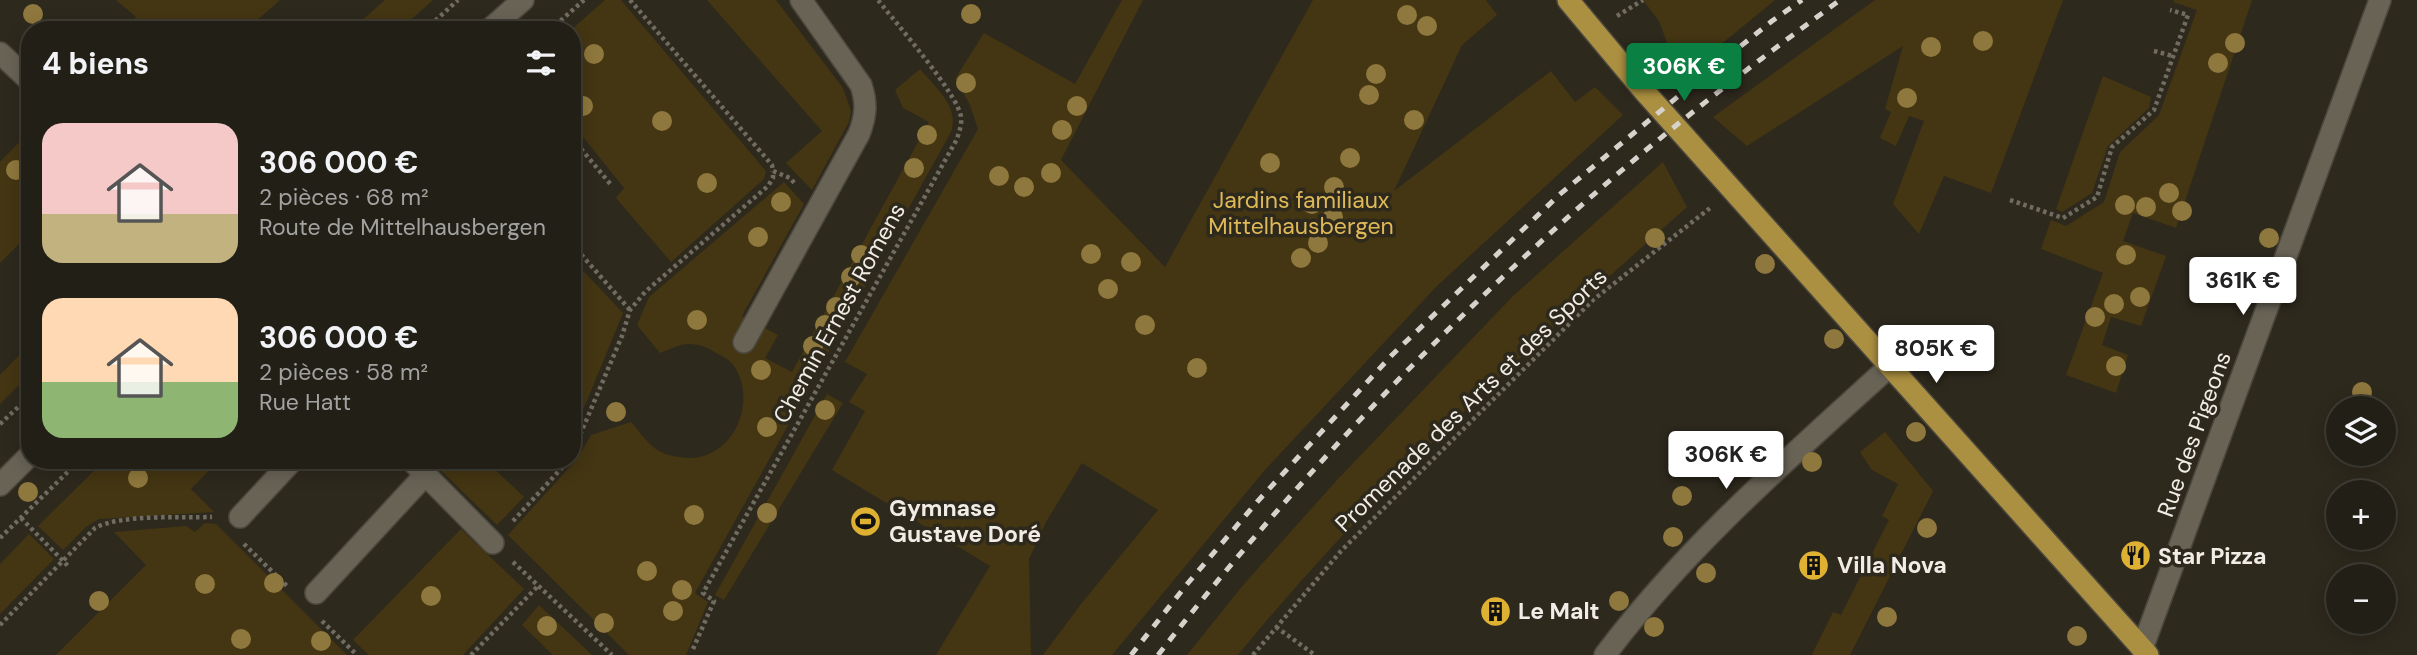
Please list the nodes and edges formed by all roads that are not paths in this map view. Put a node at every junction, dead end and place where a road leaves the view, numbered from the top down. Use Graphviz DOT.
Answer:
graph roads {
  1 [pos="523,0"];
  2 [pos="801,0"];
  3 [pos="1568,0"];
  4 [pos="2380,0"];
  5 [pos="499,21"];
  6 [pos="0,53"];
  7 [pos="21,73"];
  8 [pos="744,342"];
  9 [pos="1889,366"];
  10 [pos="21,464"];
  11 [pos="285,469"];
  12 [pos="416,469"];
  13 [pos="420,469"];
  14 [pos="0,485"];
  15 [pos="240,517"];
  16 [pos="493,542"];
  17 [pos="316,593"];
  18 [pos="2145,652"];
  19 [pos="1605,655"];
  1 -- 5 [label="street"];
  2 -- 8 [label="street"];
  3 -- 9 [label="main road"];
  4 -- 18 [label="street, Rue des Pigeons"];
  6 -- 7 [label="street"];
  9 -- 18 [label="main road"];
  9 -- 19 [label="street"];
  10 -- 14 [label="street"];
  11 -- 15 [label="street"];
  12 -- 17 [label="street"];
  13 -- 16 [label="street"];
}
